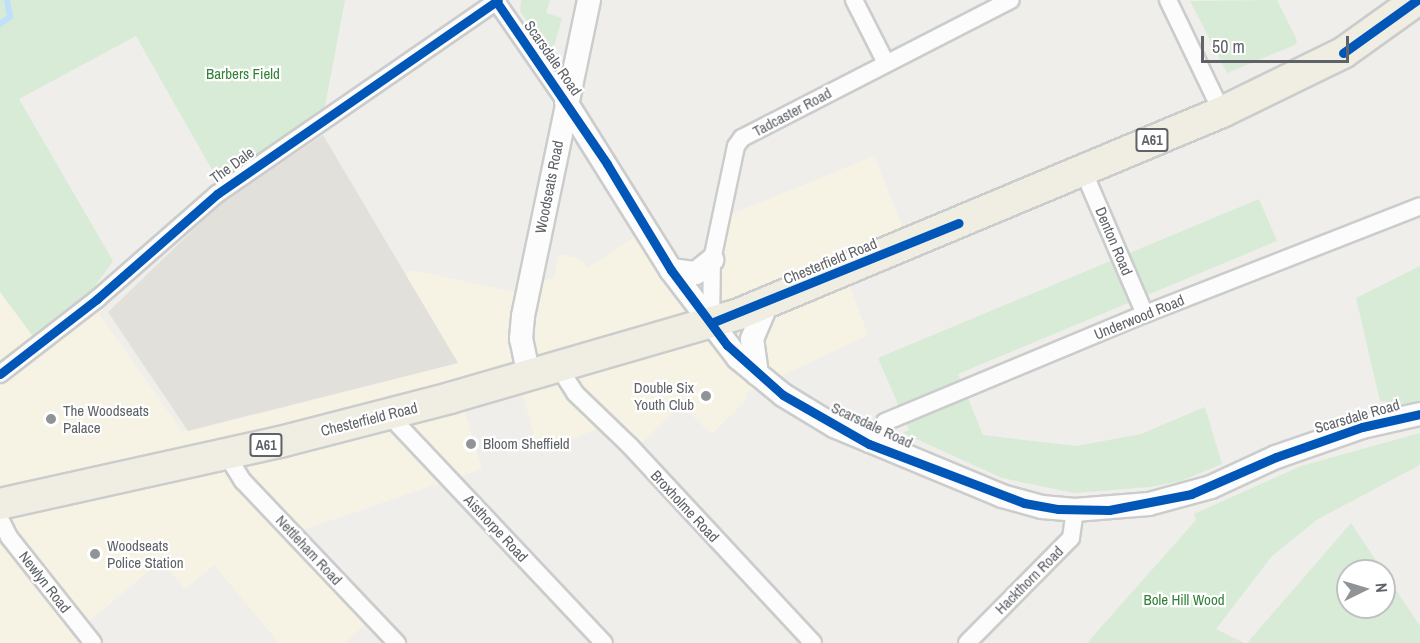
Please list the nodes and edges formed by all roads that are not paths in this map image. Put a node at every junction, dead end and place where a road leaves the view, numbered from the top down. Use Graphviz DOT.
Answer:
graph roads {
  1 [pos="589,0"];
  2 [pos="854,0"];
  3 [pos="1011,0"];
  4 [pos="1168,0"];
  5 [pos="1418,0"];
  6 [pos="497,1"];
  7 [pos="886,63"];
  8 [pos="566,102"];
  9 [pos="1222,112"];
  10 [pos="1082,168"];
  11 [pos="1420,206"];
  12 [pos="712,260"];
  13 [pos="671,270"];
  14 [pos="767,303"];
  15 [pos="1145,314"];
  16 [pos="711,323"];
  17 [pos="559,368"];
  18 [pos="0,374"];
  19 [pos="757,374"];
  20 [pos="529,376"];
  21 [pos="388,414"];
  22 [pos="1420,414"];
  23 [pos="869,444"];
  24 [pos="226,454"];
  25 [pos="0,504"];
  26 [pos="1075,510"];
  27 [pos="0,519"];
  28 [pos="93,643"];
  29 [pos="397,643"];
  30 [pos="604,643"];
  31 [pos="813,643"];
  32 [pos="967,643"];
  1 -- 8 [label="street, Woodseats Road"];
  2 -- 7 [label="street"];
  3 -- 7 [label="street, Tadcaster Road"];
  4 -- 9 [label="street"];
  5 -- 9 [label="highway, Chesterfield Road / A61"];
  6 -- 8 [label="street, Scarsdale Road"];
  6 -- 18 [label="street, The Dale"];
  7 -- 12 [label="street, Tadcaster Road"];
  8 -- 13 [label="street, Scarsdale Road"];
  8 -- 20 [label="street, Woodseats Road"];
  9 -- 10 [label="highway, Chesterfield Road / A61"];
  10 -- 14 [label="highway, Chesterfield Road / A61"];
  10 -- 15 [label="street, Denton Road"];
  11 -- 15 [label="street, Underwood Road"];
  12 -- 13 [label="street"];
  12 -- 16 [label="street, Tadcaster Road"];
  13 -- 16 [label="street, Scarsdale Road"];
  14 -- 16 [label="highway, Chesterfield Road / A61"];
  14 -- 19 [label="street"];
  15 -- 23 [label="street, Underwood Road"];
  16 -- 17 [label="highway, Chesterfield Road / A61"];
  16 -- 19 [label="street, Scarsdale Road"];
  17 -- 20 [label="highway, Chesterfield Road / A61"];
  17 -- 31 [label="street, Broxholme Road"];
  19 -- 23 [label="street, Scarsdale Road"];
  20 -- 21 [label="highway, Chesterfield Road / A61"];
  21 -- 24 [label="highway, Chesterfield Road / A61"];
  21 -- 30 [label="street, Aisthorpe Road"];
  22 -- 26 [label="street, Scarsdale Road"];
  23 -- 26 [label="street, Scarsdale Road"];
  24 -- 25 [label="highway, Chesterfield Road / A61"];
  24 -- 29 [label="street, Nettleham Road"];
  26 -- 32 [label="street, Hackthorn Road"];
  27 -- 28 [label="street, Newlyn Road"];
}
